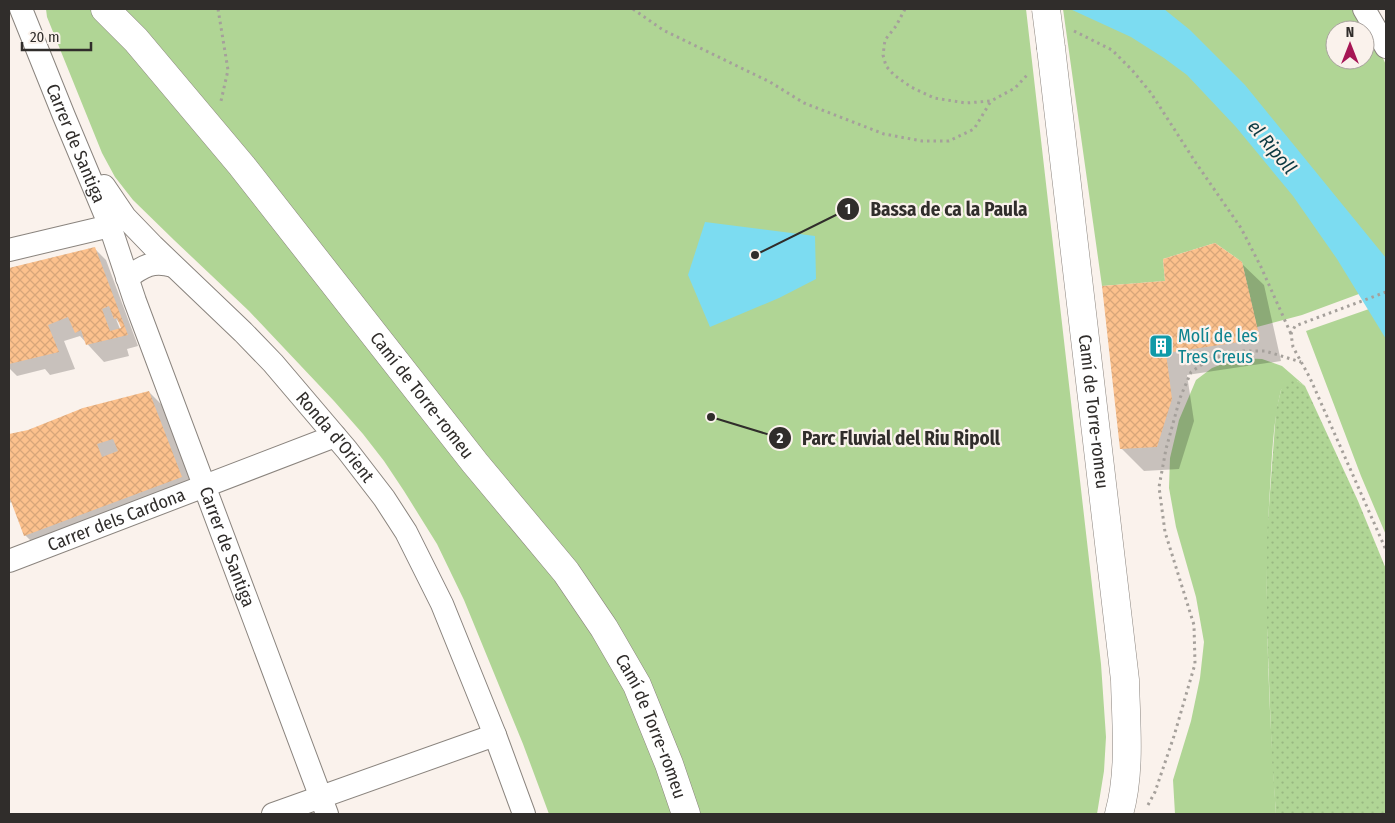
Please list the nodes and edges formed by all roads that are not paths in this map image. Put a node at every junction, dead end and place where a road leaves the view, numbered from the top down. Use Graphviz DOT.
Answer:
graph roads {
  1 [pos="21,9"];
  2 [pos="105,9"];
  3 [pos="1046,9"];
  4 [pos="1364,9"];
  5 [pos="1386,47"];
  6 [pos="64,116"];
  7 [pos="110,226"];
  8 [pos="9,250"];
  9 [pos="173,266"];
  10 [pos="128,278"];
  11 [pos="335,436"];
  12 [pos="204,486"];
  13 [pos="9,561"];
  14 [pos="495,735"];
  15 [pos="324,806"];
  16 [pos="273,814"];
  17 [pos="524,814"];
  18 [pos="686,814"];
  19 [pos="1119,814"];
  1 -- 6 [label="street, Carrer de Santiga"];
  2 -- 18 [label="street, Camí de Torre-romeu"];
  3 -- 19 [label="street, Camí de Torre-romeu, bridge"];
  4 -- 5 [label="street"];
  6 -- 7 [label="street, Carrer de Santiga"];
  6 -- 9 [label="street, Ronda d'Orient"];
  7 -- 8 [label="street"];
  7 -- 10 [label="street, Carrer de Santiga"];
  9 -- 10 [label="street"];
  9 -- 11 [label="street, Ronda d'Orient"];
  10 -- 12 [label="street, Carrer de Santiga"];
  11 -- 12 [label="street, Carrer dels Cardona"];
  11 -- 14 [label="street, Ronda d'Orient"];
  12 -- 13 [label="street, Carrer dels Cardona"];
  12 -- 15 [label="street, Carrer de Santiga"];
  14 -- 15 [label="street"];
  14 -- 17 [label="street, Ronda d'Orient"];
  15 -- 16 [label="street"];
}
